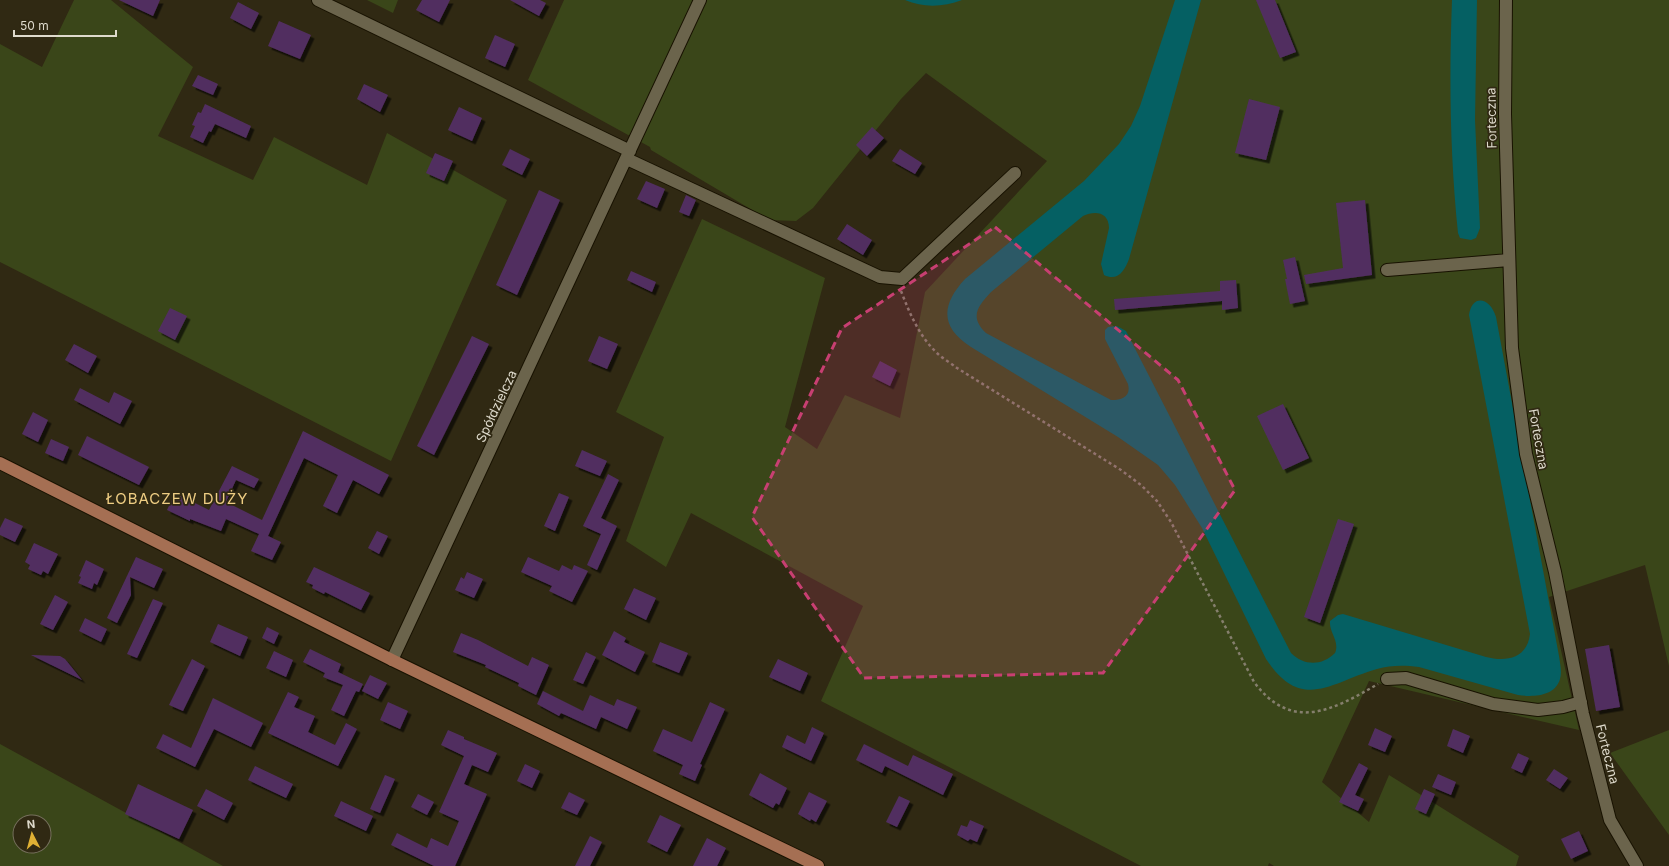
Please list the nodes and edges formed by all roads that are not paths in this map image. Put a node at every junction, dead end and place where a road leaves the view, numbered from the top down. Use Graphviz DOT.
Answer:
graph roads {
  1 [pos="318,0"];
  2 [pos="700,0"];
  3 [pos="1506,0"];
  4 [pos="628,158"];
  5 [pos="1015,173"];
  6 [pos="1509,260"];
  7 [pos="1387,270"];
  8 [pos="0,463"];
  9 [pos="392,660"];
  10 [pos="1387,679"];
  11 [pos="1581,702"];
  12 [pos="818,866"];
  13 [pos="1637,866"];
  1 -- 4 [label="street"];
  2 -- 4 [label="street, Spółdzielcza"];
  3 -- 6 [label="street, Forteczna"];
  4 -- 5 [label="street"];
  4 -- 9 [label="street, Spółdzielcza"];
  6 -- 7 [label="street"];
  6 -- 11 [label="street, Forteczna"];
  8 -- 9 [label="main road"];
  9 -- 12 [label="main road"];
  10 -- 11 [label="street"];
  11 -- 13 [label="street, Forteczna"];
}
